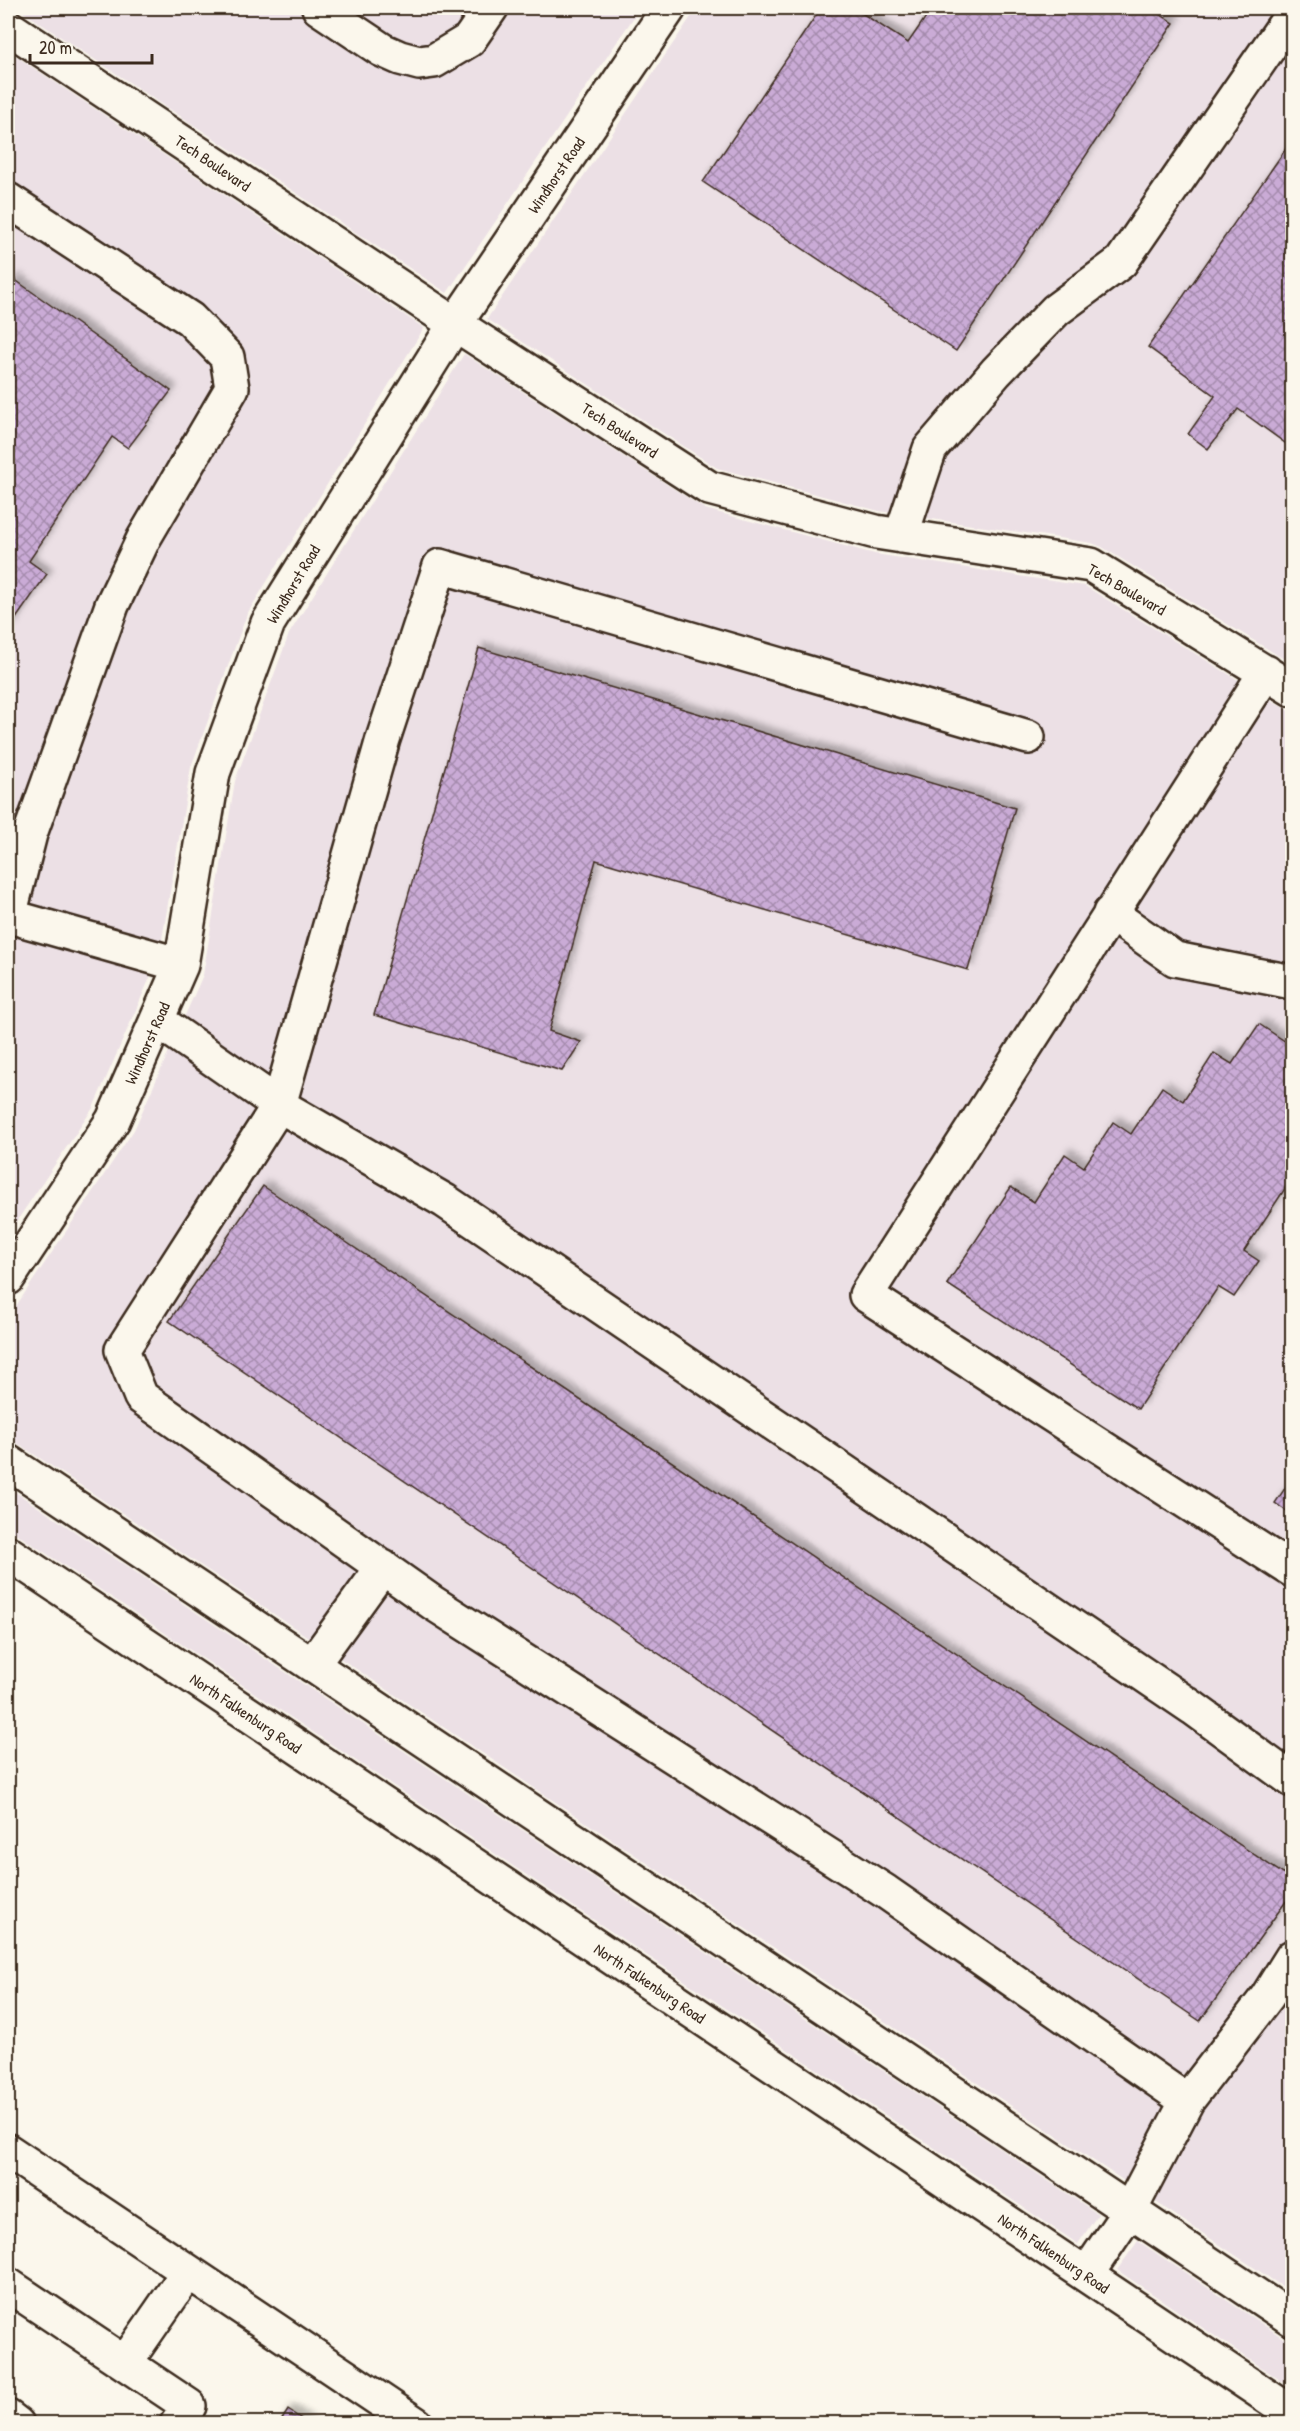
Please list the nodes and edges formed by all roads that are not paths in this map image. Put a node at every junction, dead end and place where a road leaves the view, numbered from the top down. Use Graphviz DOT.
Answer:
graph roads {
  1 [pos="9,8"];
  2 [pos="319,8"];
  3 [pos="490,8"];
  4 [pos="669,8"];
  5 [pos="1293,14"];
  6 [pos="8,19"];
  7 [pos="8,27"];
  8 [pos="8,200"];
  9 [pos="455,324"];
  10 [pos="901,536"];
  11 [pos="1266,672"];
  12 [pos="1293,689"];
  13 [pos="1028,737"];
  14 [pos="1110,913"];
  15 [pos="8,917"];
  16 [pos="181,965"];
  17 [pos="1293,982"];
  18 [pos="157,1020"];
  19 [pos="279,1105"];
  20 [pos="8,1278"];
  21 [pos="8,1462"];
  22 [pos="8,1553"];
  23 [pos="383,1567"];
  24 [pos="1293,1570"];
  25 [pos="312,1665"];
  26 [pos="1293,1780"];
  27 [pos="1293,1957"];
  28 [pos="1187,2101"];
  29 [pos="8,2151"];
  30 [pos="1130,2210"];
  31 [pos="188,2272"];
  32 [pos="1086,2275"];
  33 [pos="8,2284"];
  34 [pos="1293,2319"];
  35 [pos="125,2363"];
  36 [pos="1293,2413"];
  37 [pos="8,2417"];
  38 [pos="17,2424"];
  39 [pos="177,2424"];
  40 [pos="416,2424"];
  1 -- 6 [label="street"];
  2 -- 3 [label="street"];
  4 -- 9 [label="street, Windhorst Road"];
  5 -- 10 [label="street"];
  7 -- 9 [label="street, Tech Boulevard"];
  8 -- 15 [label="street"];
  9 -- 10 [label="street, Tech Boulevard"];
  9 -- 16 [label="street, Windhorst Road"];
  10 -- 11 [label="street, Tech Boulevard"];
  11 -- 12 [label="street, Tech Boulevard"];
  11 -- 14 [label="street"];
  13 -- 19 [label="street"];
  14 -- 17 [label="street"];
  14 -- 24 [label="street"];
  15 -- 16 [label="street"];
  16 -- 18 [label="street, Windhorst Road"];
  18 -- 19 [label="street"];
  18 -- 20 [label="street, Windhorst Road"];
  19 -- 23 [label="street"];
  19 -- 26 [label="street"];
  21 -- 25 [label="street"];
  22 -- 32 [label="street, North Falkenburg Road"];
  23 -- 25 [label="street"];
  23 -- 28 [label="street"];
  25 -- 30 [label="street"];
  27 -- 28 [label="street"];
  28 -- 30 [label="street"];
  29 -- 31 [label="street"];
  30 -- 32 [label="street"];
  30 -- 34 [label="street"];
  31 -- 35 [label="street"];
  31 -- 40 [label="street"];
  32 -- 36 [label="street, North Falkenburg Road"];
  33 -- 35 [label="street"];
  35 -- 39 [label="street"];
  37 -- 38 [label="street"];
}
